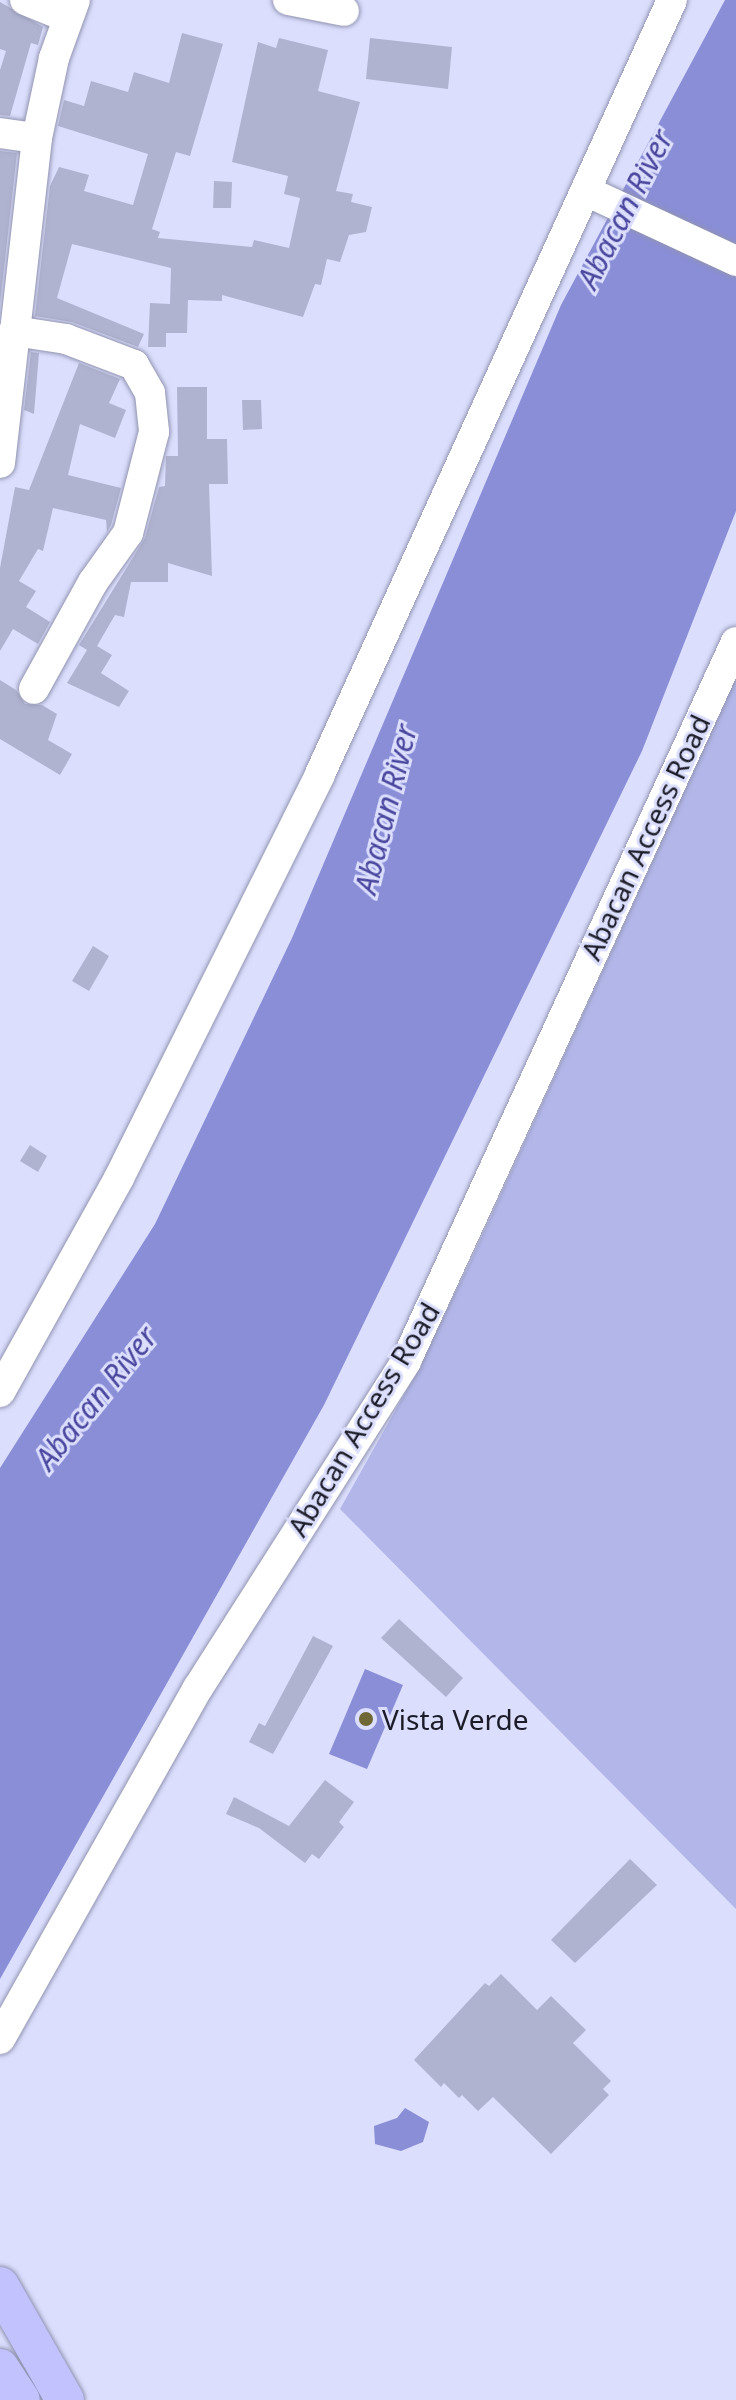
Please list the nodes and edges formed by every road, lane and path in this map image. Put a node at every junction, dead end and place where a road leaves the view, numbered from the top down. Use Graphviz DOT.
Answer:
graph roads {
  1 [pos="25,0"];
  2 [pos="288,0"];
  3 [pos="672,0"];
  4 [pos="71,8"];
  5 [pos="344,11"];
  6 [pos="0,133"];
  7 [pos="37,138"];
  8 [pos="592,194"];
  9 [pos="736,261"];
  10 [pos="14,331"];
  11 [pos="5,368"];
  12 [pos="0,463"];
  13 [pos="736,642"];
  14 [pos="34,689"];
  15 [pos="0,1392"];
  16 [pos="0,2039"];
  17 [pos="0,2286"];
  18 [pos="0,2368"];
  19 [pos="21,2400"];
  20 [pos="65,2400"];
  1 -- 4 [label="street"];
  2 -- 5 [label="street"];
  3 -- 8 [label="street"];
  4 -- 7 [label="street"];
  6 -- 7 [label="street"];
  7 -- 10 [label="street"];
  8 -- 9 [label="street"];
  8 -- 15 [label="street"];
  10 -- 11 [label="street"];
  10 -- 14 [label="street"];
  11 -- 12 [label="street"];
  13 -- 16 [label="street, Abacan Access Road"];
  17 -- 20 [label="main road"];
  18 -- 19 [label="main road"];
}
